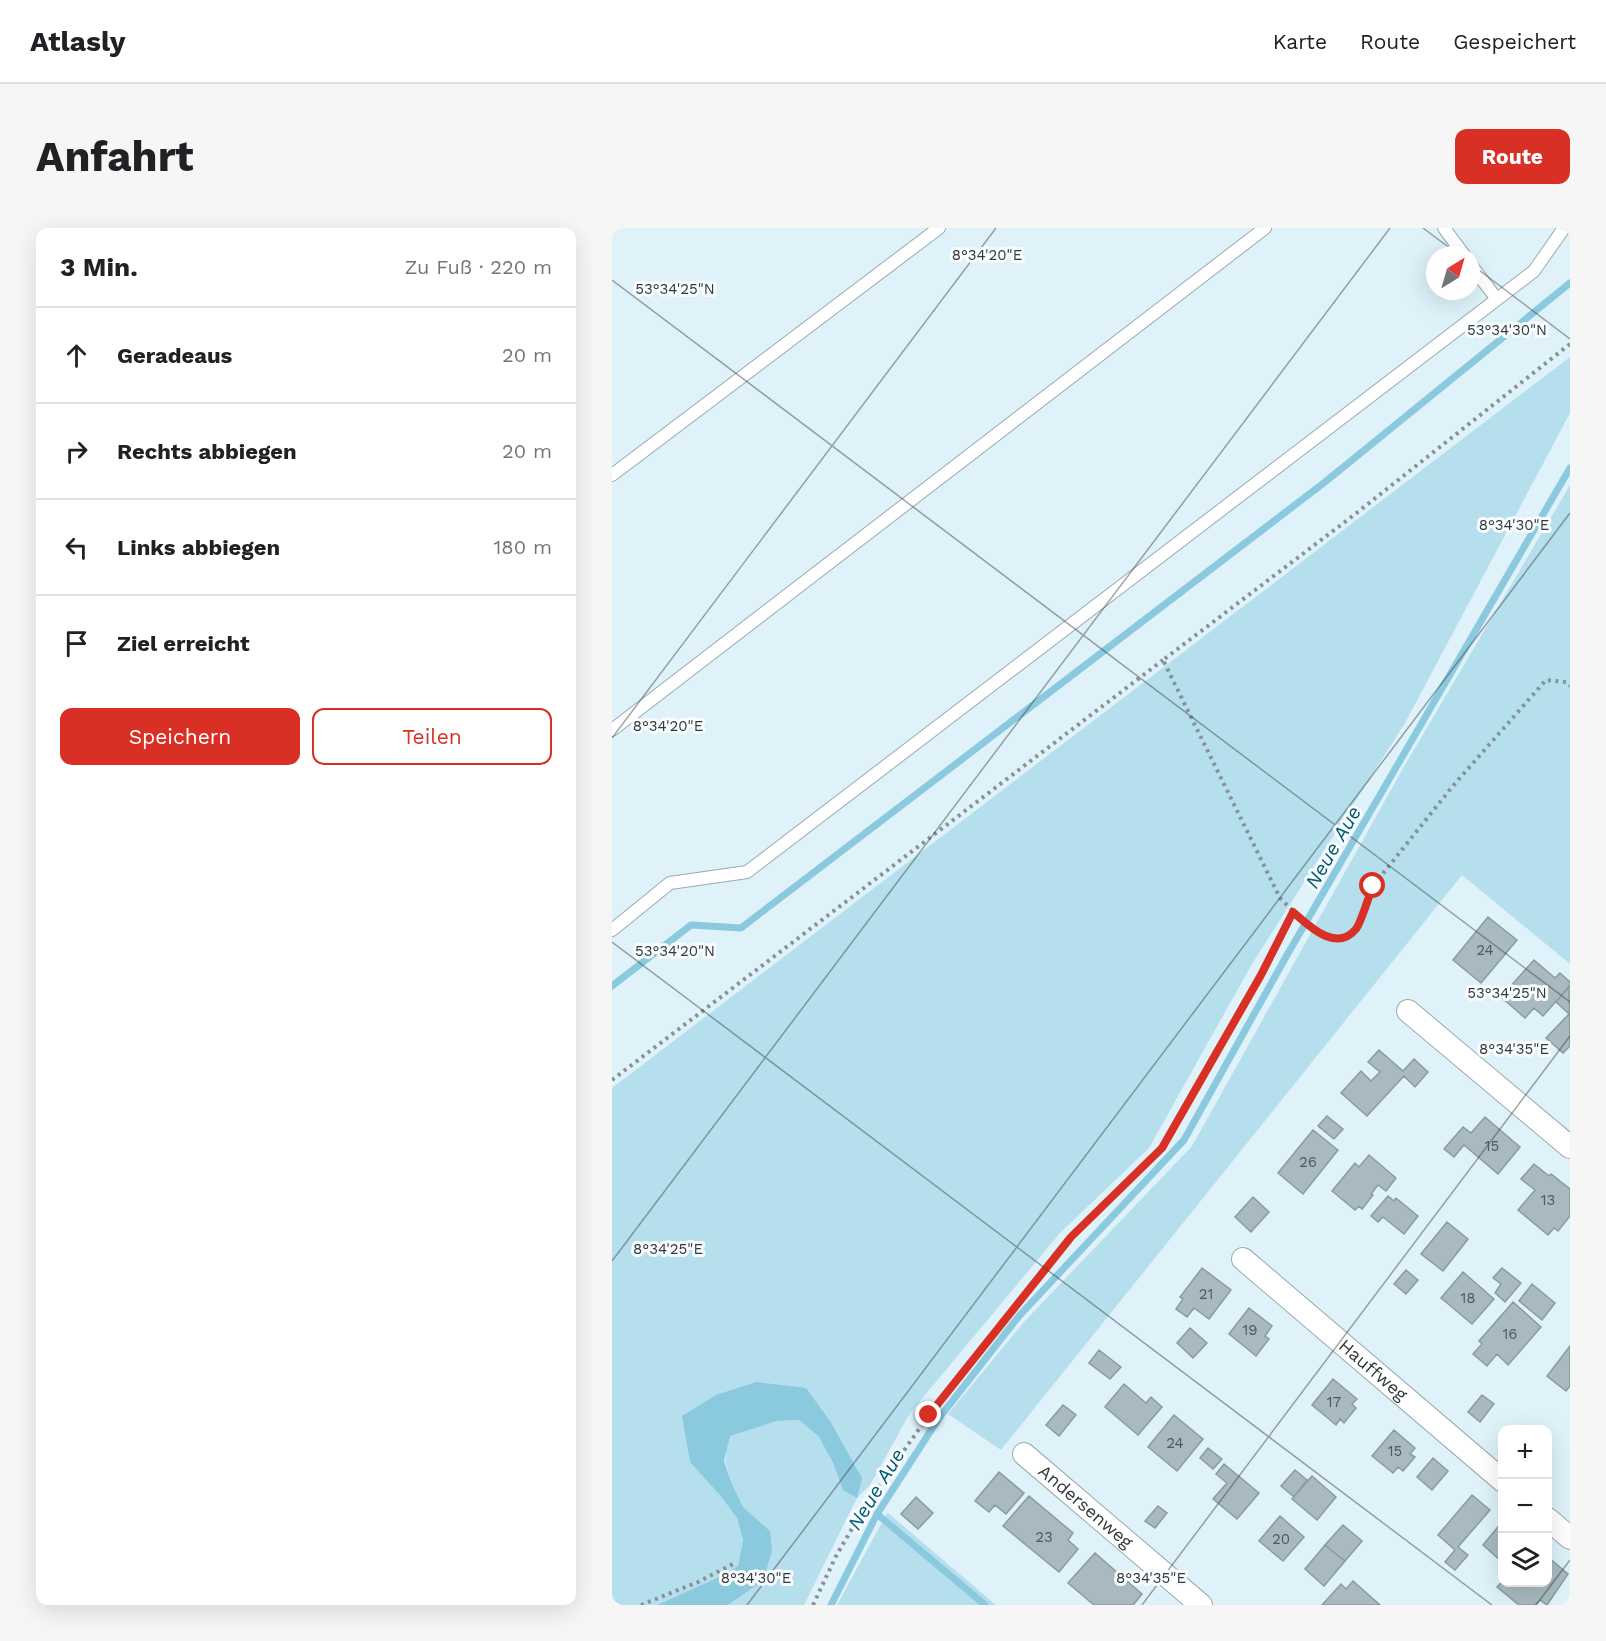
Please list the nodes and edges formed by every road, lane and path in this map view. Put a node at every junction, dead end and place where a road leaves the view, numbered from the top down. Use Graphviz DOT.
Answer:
graph roads {
  1 [pos="939,228"];
  2 [pos="1265,228"];
  3 [pos="1444,228"];
  4 [pos="1564,228"];
  5 [pos="1457,246"];
  6 [pos="1480,277"];
  7 [pos="1496,298"];
  8 [pos="1570,344"];
  9 [pos="612,475"];
  10 [pos="1162,660"];
  11 [pos="1570,686"];
  12 [pos="612,730"];
  13 [pos="1293,912"];
  14 [pos="612,930"];
  15 [pos="1408,1011"];
  16 [pos="612,1080"];
  17 [pos="1570,1147"];
  18 [pos="1243,1259"];
  19 [pos="1024,1454"];
  20 [pos="1502,1479"];
  21 [pos="1552,1522"];
  22 [pos="1570,1538"];
  23 [pos="733,1564"];
  24 [pos="642,1605"];
  25 [pos="813,1605"];
  26 [pos="1201,1605"];
  1 -- 9 [label="lane"];
  2 -- 12 [label="lane"];
  3 -- 5 [label="lane"];
  4 -- 7 [label="lane"];
  6 -- 7 [label="lane"];
  7 -- 14 [label="lane"];
  8 -- 10 [label="path"];
  10 -- 13 [label="path"];
  10 -- 16 [label="path"];
  11 -- 13 [label="path"];
  13 -- 25 [label="path"];
  15 -- 17 [label="street"];
  18 -- 20 [label="street, Hauffweg"];
  19 -- 26 [label="street, Andersenweg"];
  21 -- 22 [label="street"];
  23 -- 24 [label="path"];
}
